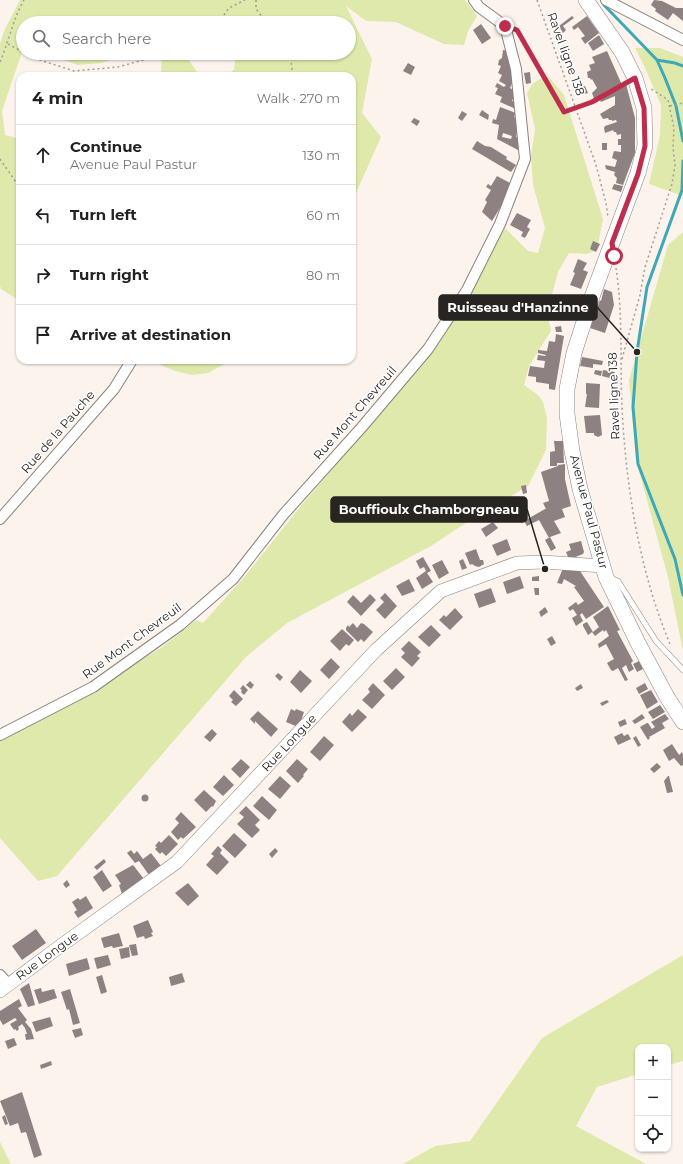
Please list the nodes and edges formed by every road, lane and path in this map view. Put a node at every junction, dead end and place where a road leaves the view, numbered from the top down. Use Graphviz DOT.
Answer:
graph roads {
  1 [pos="24,0"];
  2 [pos="245,0"];
  3 [pos="256,0"];
  4 [pos="474,0"];
  5 [pos="537,0"];
  6 [pos="586,0"];
  7 [pos="606,0"];
  8 [pos="16,16"];
  9 [pos="16,16"];
  10 [pos="223,16"];
  11 [pos="262,16"];
  12 [pos="505,26"];
  13 [pos="683,40"];
  14 [pos="8,44"];
  15 [pos="16,48"];
  16 [pos="39,60"];
  17 [pos="144,60"];
  18 [pos="291,60"];
  19 [pos="0,62"];
  20 [pos="292,72"];
  21 [pos="635,78"];
  22 [pos="683,103"];
  23 [pos="671,105"];
  24 [pos="0,159"];
  25 [pos="16,182"];
  26 [pos="609,223"];
  27 [pos="615,263"];
  28 [pos="621,360"];
  29 [pos="130,364"];
  30 [pos="0,519"];
  31 [pos="605,571"];
  32 [pos="678,665"];
  33 [pos="683,670"];
  34 [pos="683,722"];
  35 [pos="0,734"];
  36 [pos="3,983"];
  1 -- 9 [label="path"];
  2 -- 10 [label="path"];
  3 -- 11 [label="path"];
  4 -- 12 [label="street"];
  5 -- 26 [label="path, Ravel ligne 138"];
  6 -- 21 [label="main road, Avenue Paul Pastur"];
  7 -- 13 [label="street"];
  8 -- 14 [label="path"];
  12 -- 21 [label="path, bridge"];
  12 -- 35 [label="street, Rue Mont Chevreuil"];
  14 -- 15 [label="path"];
  14 -- 19 [label="path"];
  16 -- 17 [label="path"];
  18 -- 20 [label="path"];
  21 -- 23 [label="path"];
  21 -- 31 [label="main road, Avenue Paul Pastur"];
  22 -- 23 [label="path"];
  23 -- 28 [label="path"];
  24 -- 25 [label="path"];
  27 -- 28 [label="path, Ravel ligne 138"];
  28 -- 32 [label="path, Ravel ligne 138"];
  29 -- 30 [label="street, Rue de la Pauche"];
  31 -- 32 [label="lane"];
  31 -- 34 [label="main road, Avenue Paul Pastur"];
  31 -- 36 [label="street, Rue Longue"];
  32 -- 33 [label="lane"];
}
